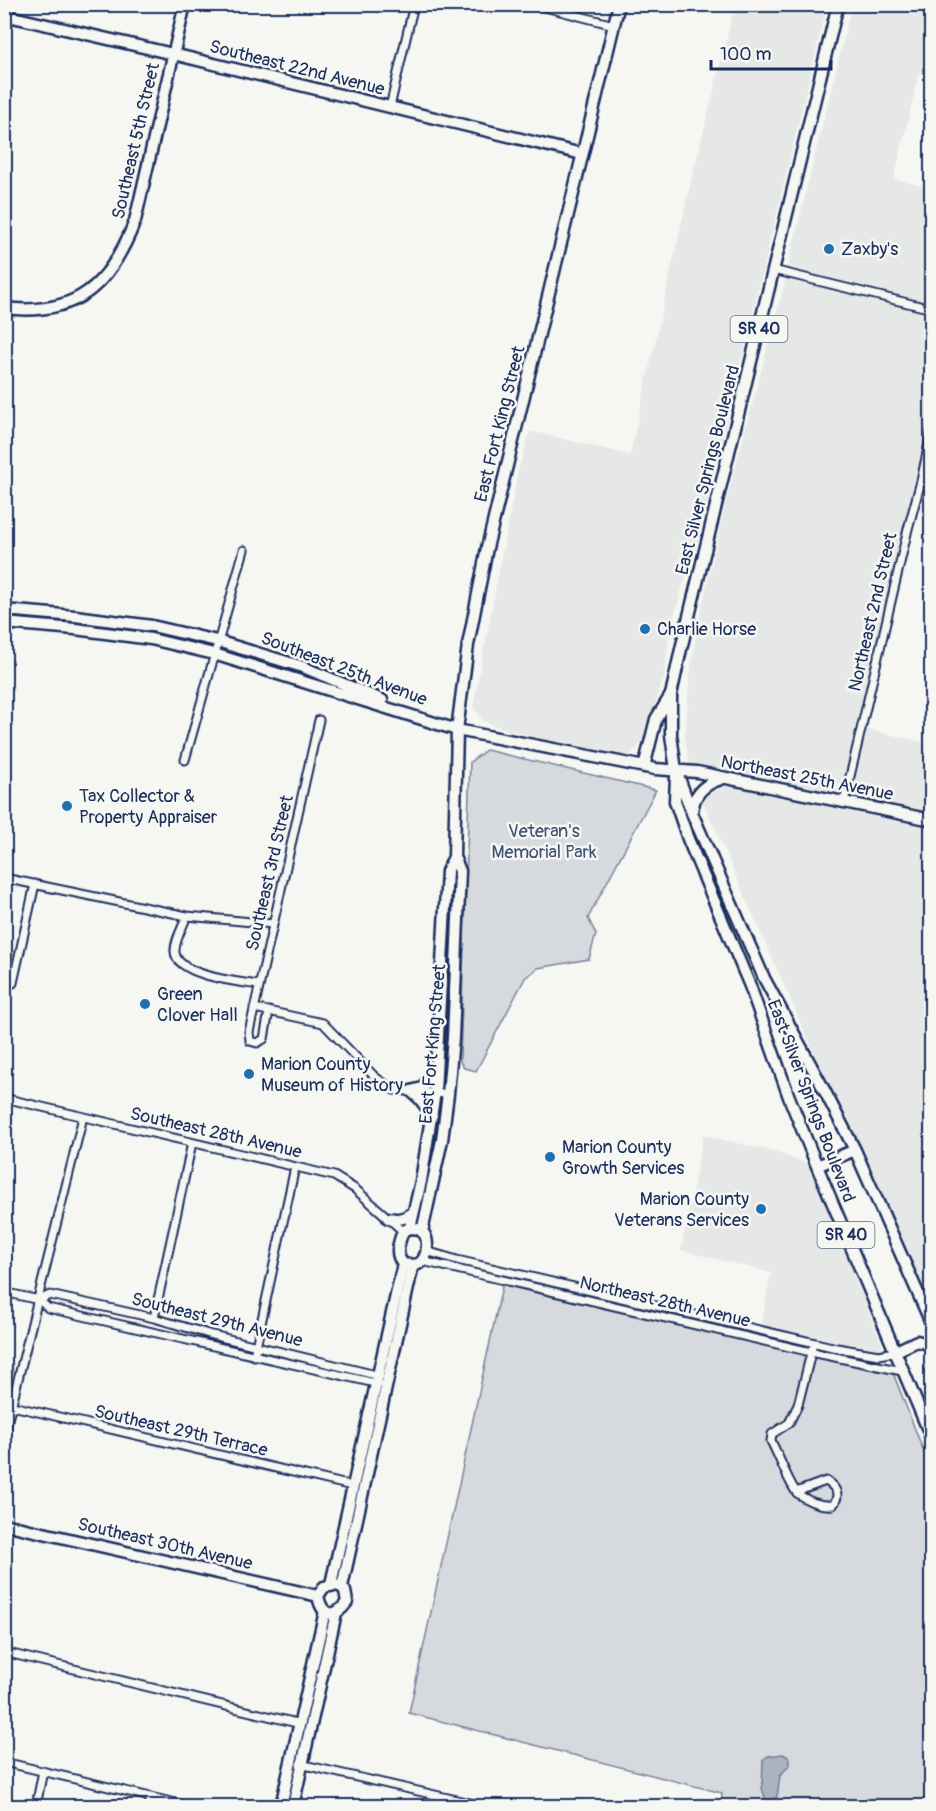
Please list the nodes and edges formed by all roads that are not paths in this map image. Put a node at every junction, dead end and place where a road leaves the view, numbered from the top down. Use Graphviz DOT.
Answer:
graph roads {
  1 [pos="6,4"];
  2 [pos="185,4"];
  3 [pos="414,4"];
  4 [pos="533,4"];
  5 [pos="618,4"];
  6 [pos="838,4"];
  7 [pos="4,9"];
  8 [pos="4,15"];
  9 [pos="614,25"];
  10 [pos="173,54"];
  11 [pos="390,107"];
  12 [pos="582,154"];
  13 [pos="773,270"];
  14 [pos="4,308"];
  15 [pos="932,309"];
  16 [pos="932,429"];
  17 [pos="244,550"];
  18 [pos="4,610"];
  19 [pos="4,623"];
  20 [pos="217,641"];
  21 [pos="214,654"];
  22 [pos="671,695"];
  23 [pos="319,720"];
  24 [pos="457,730"];
  25 [pos="185,760"];
  26 [pos="644,767"];
  27 [pos="676,770"];
  28 [pos="724,778"];
  29 [pos="844,802"];
  30 [pos="692,813"];
  31 [pos="932,820"];
  32 [pos="454,858"];
  33 [pos="4,878"];
  34 [pos="35,884"];
  35 [pos="187,916"];
  36 [pos="273,924"];
  37 [pos="13,983"];
  38 [pos="259,985"];
  39 [pos="254,1008"];
  40 [pos="269,1011"];
  41 [pos="438,1064"];
  42 [pos="411,1091"];
  43 [pos="435,1092"];
  44 [pos="448,1094"];
  45 [pos="4,1098"];
  46 [pos="432,1115"];
  47 [pos="83,1117"];
  48 [pos="192,1143"];
  49 [pos="855,1150"];
  50 [pos="817,1166"];
  51 [pos="295,1167"];
  52 [pos="413,1213"];
  53 [pos="388,1218"];
  54 [pos="407,1230"];
  55 [pos="422,1232"];
  56 [pos="416,1260"];
  57 [pos="4,1292"];
  58 [pos="39,1300"];
  59 [pos="154,1318"];
  60 [pos="932,1325"];
  61 [pos="813,1342"];
  62 [pos="932,1345"];
  63 [pos="256,1346"];
  64 [pos="811,1352"];
  65 [pos="894,1352"];
  66 [pos="254,1356"];
  67 [pos="902,1371"];
  68 [pos="376,1379"];
  69 [pos="387,1382"];
  70 [pos="8,1405"];
  71 [pos="4,1436"];
  72 [pos="932,1439"];
  73 [pos="352,1486"];
  74 [pos="796,1492"];
  75 [pos="4,1524"];
  76 [pos="336,1586"];
  77 [pos="318,1596"];
  78 [pos="331,1612"];
  79 [pos="4,1652"];
  80 [pos="301,1724"];
  81 [pos="4,1762"];
  82 [pos="296,1764"];
  83 [pos="44,1771"];
  84 [pos="151,1797"];
  85 [pos="36,1806"];
  86 [pos="149,1806"];
  87 [pos="188,1806"];
  88 [pos="281,1806"];
  89 [pos="293,1806"];
  90 [pos="483,1806"];
  1 -- 7 [label="street"];
  2 -- 10 [label="street, Southeast 5th Street"];
  3 -- 11 [label="street"];
  4 -- 9 [label="street"];
  5 -- 9 [label="street, East Fort King Street"];
  6 -- 13 [label="street, East Silver Springs Boulevard / SR 40"];
  8 -- 10 [label="street, Southeast 22nd Avenue"];
  9 -- 12 [label="street, East Fort King Street"];
  10 -- 11 [label="street, Southeast 22nd Avenue"];
  10 -- 14 [label="street, Southeast 5th Street"];
  11 -- 12 [label="street, Southeast 22nd Avenue"];
  12 -- 24 [label="street, East Fort King Street"];
  13 -- 15 [label="street"];
  13 -- 22 [label="street, East Silver Springs Boulevard / SR 40"];
  16 -- 29 [label="street, Northeast 2nd Street"];
  17 -- 20 [label="street"];
  18 -- 20 [label="street, Southeast 25th Avenue"];
  19 -- 21 [label="street, Southeast 25th Avenue"];
  20 -- 21 [label="street"];
  20 -- 24 [label="street, Southeast 25th Avenue"];
  21 -- 24 [label="street, Southeast 25th Avenue"];
  21 -- 25 [label="street"];
  22 -- 26 [label="street"];
  22 -- 27 [label="street, East Silver Springs Boulevard / SR 40"];
  23 -- 36 [label="street, Southeast 3rd Street"];
  24 -- 26 [label="street, Southeast 25th Avenue"];
  24 -- 32 [label="street, East Fort King Street"];
  26 -- 27 [label="street, Southeast 25th Avenue"];
  27 -- 28 [label="street, Northeast 25th Avenue"];
  27 -- 30 [label="street, East Silver Springs Boulevard / SR 40"];
  27 -- 50 [label="street, East Silver Springs Boulevard / SR 40"];
  28 -- 29 [label="street, Northeast 25th Avenue"];
  28 -- 30 [label="street"];
  29 -- 31 [label="street, Northeast 25th Avenue"];
  30 -- 49 [label="street, East Silver Springs Boulevard / SR 40"];
  32 -- 41 [label="street, East Fort King Street"];
  32 -- 44 [label="street, East Fort King Street"];
  33 -- 34 [label="street"];
  34 -- 35 [label="street"];
  34 -- 37 [label="street"];
  35 -- 36 [label="street"];
  35 -- 38 [label="street"];
  36 -- 38 [label="street, Southeast 3rd Street"];
  38 -- 39 [label="street, Southeast 3rd Street"];
  39 -- 40 [label="street"];
  39 -- 40 [label="street, Southeast 3rd Street"];
  40 -- 42 [label="street"];
  41 -- 42 [label="street"];
  41 -- 43 [label="street, East Fort King Street"];
  42 -- 43 [label="street"];
  42 -- 46 [label="street"];
  43 -- 44 [label="street"];
  43 -- 46 [label="street, East Fort King Street"];
  44 -- 55 [label="street, East Fort King Street"];
  45 -- 47 [label="street, Southeast 28th Avenue"];
  46 -- 52 [label="street, East Fort King Street"];
  47 -- 48 [label="street, Southeast 28th Avenue"];
  47 -- 58 [label="street"];
  48 -- 51 [label="street, Southeast 28th Avenue"];
  48 -- 59 [label="street"];
  49 -- 50 [label="street"];
  49 -- 60 [label="street, East Silver Springs Boulevard / SR 40"];
  50 -- 65 [label="street, East Silver Springs Boulevard / SR 40"];
  51 -- 53 [label="street, Southeast 28th Avenue"];
  51 -- 63 [label="street"];
  52 -- 53 [label="street"];
  52 -- 54 [label="street, East Fort King Street"];
  53 -- 54 [label="street, Southeast 28th Avenue"];
  54 -- 55 [label="street"];
  54 -- 56 [label="street"];
  55 -- 56 [label="street"];
  56 -- 61 [label="street, Northeast 28th Avenue"];
  56 -- 64 [label="street, Northeast 28th Avenue"];
  56 -- 68 [label="street"];
  56 -- 69 [label="street"];
  57 -- 58 [label="street, Southeast 29th Avenue"];
  58 -- 59 [label="street, Southeast 29th Avenue"];
  58 -- 66 [label="street, Southeast 29th Avenue"];
  58 -- 70 [label="street"];
  59 -- 63 [label="street, Southeast 29th Avenue"];
  61 -- 64 [label="street"];
  61 -- 65 [label="street, Northeast 28th Avenue"];
  62 -- 65 [label="street"];
  63 -- 66 [label="street"];
  63 -- 68 [label="street, Southeast 29th Avenue"];
  64 -- 67 [label="street, Northeast 28th Avenue"];
  64 -- 74 [label="street"];
  65 -- 67 [label="street, East Silver Springs Boulevard / SR 40"];
  66 -- 68 [label="street, Southeast 29th Avenue"];
  67 -- 72 [label="street, East Silver Springs Boulevard / SR 40"];
  68 -- 69 [label="street, Southeast 29th Avenue"];
  68 -- 73 [label="street"];
  69 -- 76 [label="street"];
  70 -- 71 [label="street"];
  70 -- 73 [label="street, Southeast 29th Terrace"];
  73 -- 76 [label="street"];
  74 -- 74 [label="street"];
  75 -- 77 [label="street, Southeast 30th Avenue"];
  76 -- 77 [label="street"];
  76 -- 78 [label="street"];
  77 -- 78 [label="street"];
  78 -- 80 [label="street"];
  78 -- 82 [label="street"];
  79 -- 80 [label="street"];
  80 -- 82 [label="street"];
  81 -- 83 [label="street"];
  82 -- 88 [label="street"];
  82 -- 89 [label="street"];
  82 -- 90 [label="street"];
  83 -- 84 [label="street"];
  83 -- 85 [label="street"];
  84 -- 86 [label="street"];
  84 -- 87 [label="street"];
}
